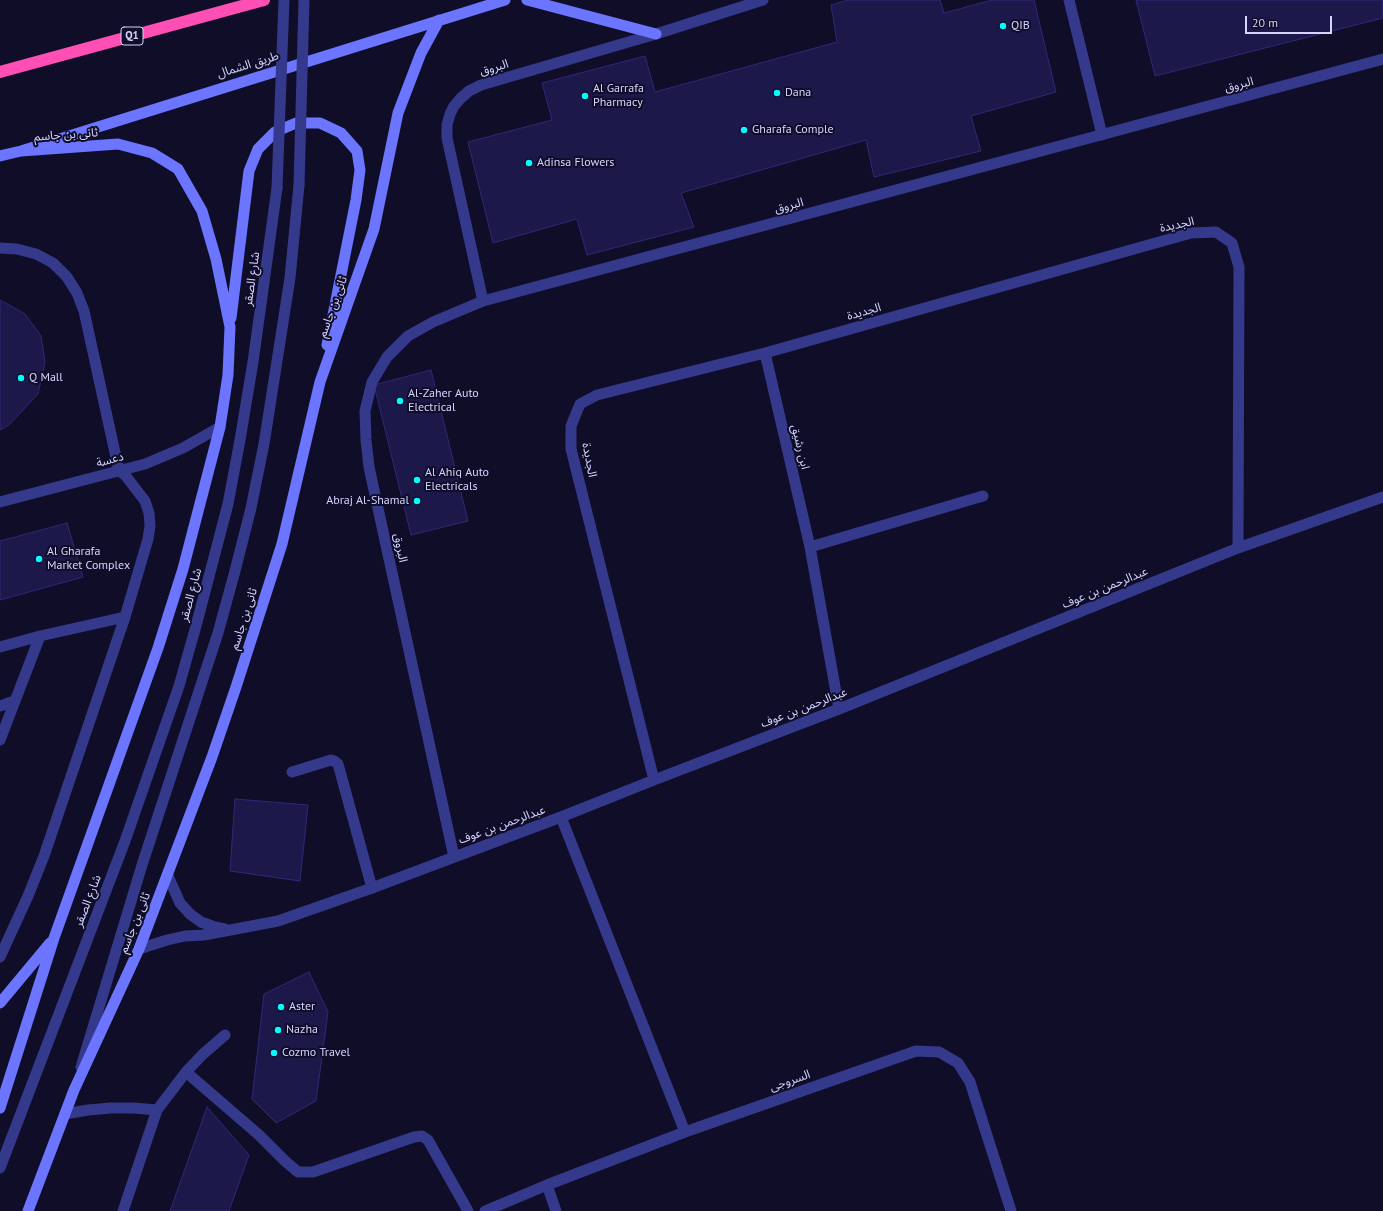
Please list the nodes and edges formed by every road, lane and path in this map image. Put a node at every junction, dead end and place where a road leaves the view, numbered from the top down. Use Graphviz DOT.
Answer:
graph roads {
  1 [pos="264,0"];
  2 [pos="284,0"];
  3 [pos="304,0"];
  4 [pos="505,0"];
  5 [pos="527,0"];
  6 [pos="763,0"];
  7 [pos="1069,0"];
  8 [pos="439,20"];
  9 [pos="656,34"];
  10 [pos="1383,59"];
  11 [pos="0,72"];
  12 [pos="1102,136"];
  13 [pos="21,151"];
  14 [pos="0,156"];
  15 [pos="0,248"];
  16 [pos="483,301"];
  17 [pos="230,327"];
  18 [pos="765,353"];
  19 [pos="320,382"];
  20 [pos="220,427"];
  21 [pos="119,470"];
  22 [pos="983,496"];
  23 [pos="1383,496"];
  24 [pos="0,502"];
  25 [pos="810,547"];
  26 [pos="1238,548"];
  27 [pos="124,617"];
  28 [pos="40,636"];
  29 [pos="0,647"];
  30 [pos="14,701"];
  31 [pos="0,706"];
  32 [pos="839,709"];
  33 [pos="0,740"];
  34 [pos="292,772"];
  35 [pos="654,780"];
  36 [pos="561,817"];
  37 [pos="454,857"];
  38 [pos="168,876"];
  39 [pos="372,888"];
  40 [pos="230,929"];
  41 [pos="54,938"];
  42 [pos="139,949"];
  43 [pos="0,958"];
  44 [pos="0,1003"];
  45 [pos="225,1035"];
  46 [pos="186,1072"];
  47 [pos="74,1090"];
  48 [pos="0,1108"];
  49 [pos="157,1110"];
  50 [pos="65,1114"];
  51 [pos="685,1132"];
  52 [pos="0,1168"];
  53 [pos="547,1185"];
  54 [pos="28,1211"];
  55 [pos="123,1211"];
  56 [pos="468,1211"];
  57 [pos="485,1211"];
  58 [pos="556,1211"];
  59 [pos="1011,1211"];
  1 -- 11 [label="highway, Q1"];
  2 -- 52 [label="street, شارع الصقر, bridge"];
  3 -- 47 [label="street, bridge"];
  4 -- 8 [label="main road, طريق الشمال"];
  5 -- 9 [label="main road"];
  6 -- 9 [label="street, البروق"];
  7 -- 12 [label="street"];
  8 -- 13 [label="main road, طريق الشمال"];
  8 -- 19 [label="main road, ثانى بن جاسم"];
  9 -- 16 [label="street, البروق"];
  10 -- 12 [label="street, البروق"];
  12 -- 16 [label="street, البروق"];
  13 -- 14 [label="main road, طريق الشمال"];
  13 -- 17 [label="main road, ثانى بن جاسم"];
  15 -- 21 [label="street"];
  16 -- 37 [label="street, البروق"];
  17 -- 19 [label="main road"];
  17 -- 20 [label="main road, ثانى بن جاسم"];
  18 -- 25 [label="street, ابن رشيق"];
  18 -- 26 [label="street, الجديدة"];
  18 -- 35 [label="street, الجديدة"];
  19 -- 38 [label="main road, ثانى بن جاسم"];
  20 -- 21 [label="street, دعسة"];
  20 -- 41 [label="main road, ثانى بن جاسم"];
  21 -- 24 [label="street, دعسة"];
  21 -- 27 [label="street"];
  22 -- 25 [label="street"];
  23 -- 26 [label="street, عبدالرحمن بن عوف"];
  25 -- 32 [label="street, ابن رشيق"];
  26 -- 32 [label="street, عبدالرحمن بن عوف"];
  27 -- 28 [label="street"];
  27 -- 43 [label="street"];
  28 -- 29 [label="street"];
  28 -- 30 [label="street"];
  30 -- 31 [label="street"];
  30 -- 33 [label="street"];
  32 -- 35 [label="street, عبدالرحمن بن عوف"];
  34 -- 39 [label="street"];
  35 -- 36 [label="street, عبدالرحمن بن عوف"];
  36 -- 37 [label="street, عبدالرحمن بن عوف"];
  36 -- 51 [label="street"];
  37 -- 39 [label="street, عبدالرحمن بن عوف"];
  38 -- 40 [label="street, عبدالرحمن بن عوف"];
  38 -- 42 [label="main road, ثانى بن جاسم"];
  39 -- 40 [label="street, عبدالرحمن بن عوف"];
  40 -- 42 [label="street, عبدالرحمن بن عوف"];
  41 -- 44 [label="main road"];
  41 -- 48 [label="main road, ثانى بن جاسم"];
  42 -- 47 [label="main road, ثانى بن جاسم"];
  45 -- 46 [label="street"];
  46 -- 49 [label="street"];
  46 -- 56 [label="street"];
  47 -- 50 [label="main road, ثانى بن جاسم"];
  49 -- 50 [label="street"];
  49 -- 55 [label="street"];
  50 -- 54 [label="main road, ثانى بن جاسم"];
  51 -- 53 [label="street, السروجى"];
  51 -- 59 [label="street, السروجى"];
  53 -- 57 [label="street, السروجى"];
  53 -- 58 [label="street"];
}
